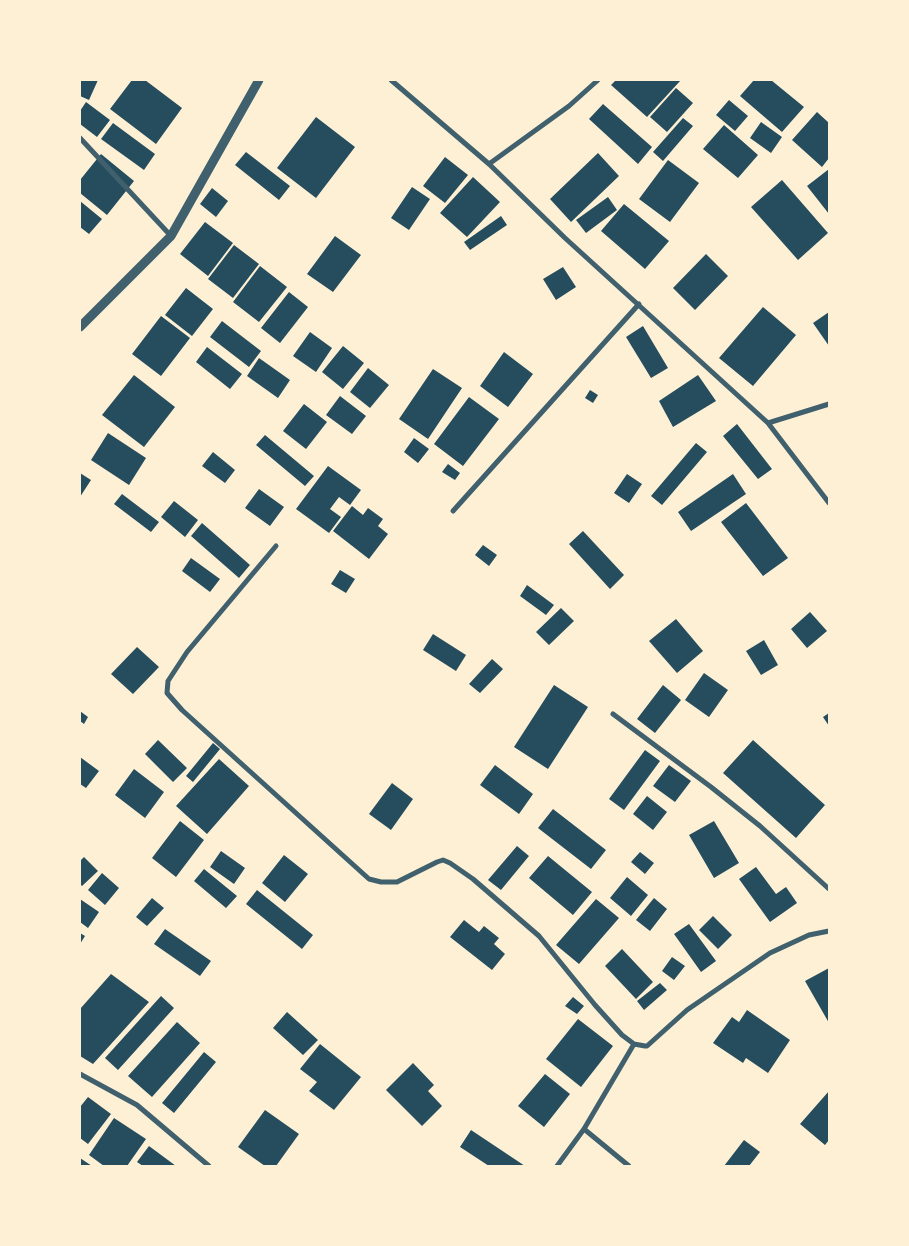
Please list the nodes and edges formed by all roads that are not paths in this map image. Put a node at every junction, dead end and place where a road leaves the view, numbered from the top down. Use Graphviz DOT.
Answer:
graph roads {
  1 [pos="259,80"];
  2 [pos="391,80"];
  3 [pos="598,80"];
  4 [pos="80,138"];
  5 [pos="489,164"];
  6 [pos="171,236"];
  7 [pos="639,304"];
  8 [pos="80,327"];
  9 [pos="829,404"];
  10 [pos="768,423"];
  11 [pos="829,503"];
  12 [pos="453,511"];
  13 [pos="276,546"];
  14 [pos="613,714"];
  15 [pos="829,889"];
  16 [pos="829,930"];
  17 [pos="634,1044"];
  18 [pos="80,1074"];
  19 [pos="584,1129"];
  20 [pos="209,1166"];
  21 [pos="557,1166"];
  22 [pos="629,1166"];
  1 -- 6 [label="street"];
  2 -- 5 [label="street"];
  3 -- 5 [label="street"];
  4 -- 6 [label="street"];
  5 -- 7 [label="street"];
  6 -- 8 [label="street"];
  7 -- 10 [label="street"];
  7 -- 12 [label="street"];
  9 -- 10 [label="street"];
  10 -- 11 [label="street"];
  13 -- 17 [label="street"];
  14 -- 15 [label="street"];
  16 -- 17 [label="street"];
  17 -- 19 [label="street"];
  18 -- 20 [label="street"];
  19 -- 21 [label="street"];
  19 -- 22 [label="street"];
}
